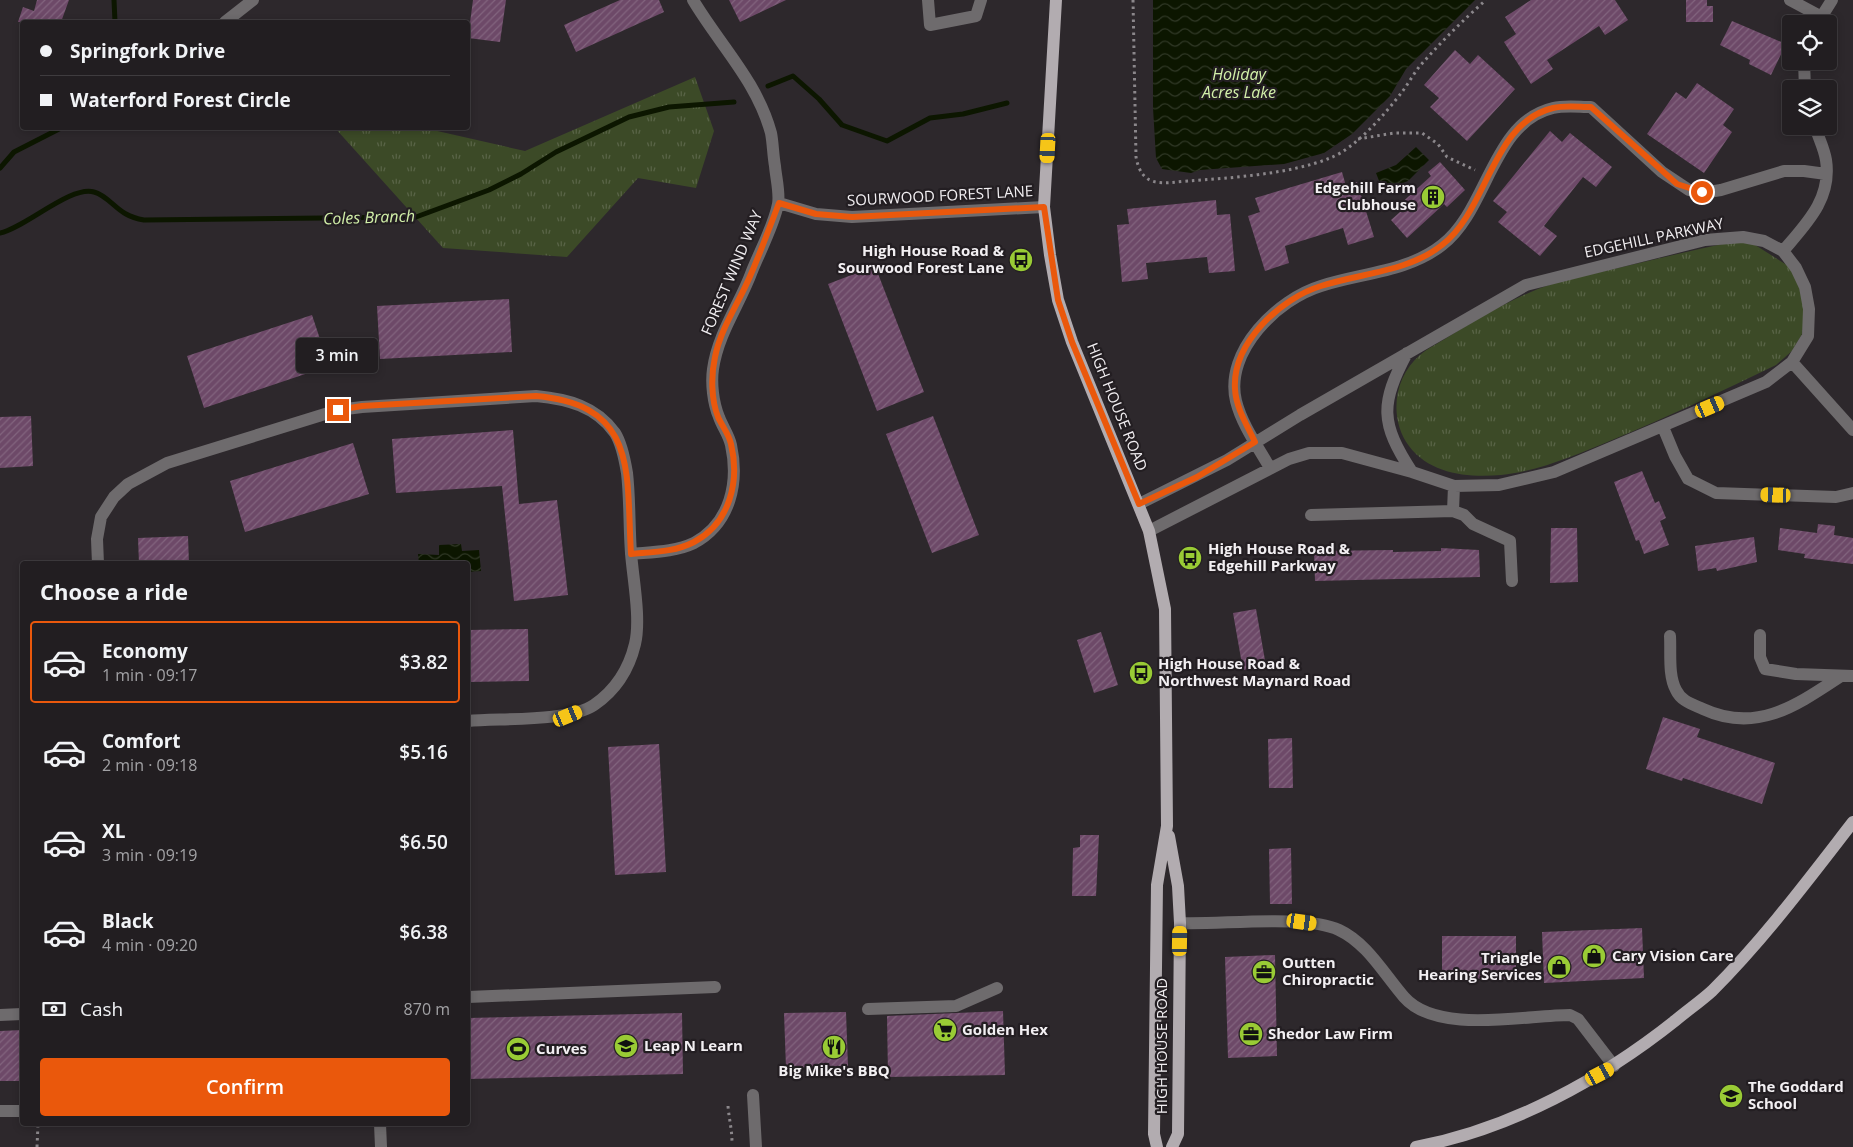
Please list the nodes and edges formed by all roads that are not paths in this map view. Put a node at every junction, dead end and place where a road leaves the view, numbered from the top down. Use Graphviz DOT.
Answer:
graph roads {
  1 [pos="253,0"];
  2 [pos="692,0"];
  3 [pos="928,0"];
  4 [pos="981,0"];
  5 [pos="1056,0"];
  6 [pos="1790,0"];
  7 [pos="1832,0"];
  8 [pos="1811,15"];
  9 [pos="1822,15"];
  10 [pos="228,20"];
  11 [pos="1818,135"];
  12 [pos="1826,174"];
  13 [pos="779,203"];
  14 [pos="1044,207"];
  15 [pos="1783,251"];
  16 [pos="1408,353"];
  17 [pos="1792,362"];
  18 [pos="1663,427"];
  19 [pos="1853,430"];
  20 [pos="1255,442"];
  21 [pos="1270,468"];
  22 [pos="1412,472"];
  23 [pos="1454,486"];
  24 [pos="1853,493"];
  25 [pos="1139,504"];
  26 [pos="1453,511"];
  27 [pos="1311,515"];
  28 [pos="1149,531"];
  29 [pos="631,554"];
  30 [pos="98,561"];
  31 [pos="1512,581"];
  32 [pos="1760,634"];
  33 [pos="1670,636"];
  34 [pos="1847,676"];
  35 [pos="470,721"];
  36 [pos="1853,822"];
  37 [pos="1167,826"];
  38 [pos="1180,924"];
  39 [pos="714,987"];
  40 [pos="997,988"];
  41 [pos="470,996"];
  42 [pos="868,1009"];
  43 [pos="20,1014"];
  44 [pos="0,1015"];
  45 [pos="1614,1066"];
  46 [pos="753,1094"];
  47 [pos="0,1111"];
  48 [pos="20,1111"];
  49 [pos="380,1126"];
  50 [pos="382,1147"];
  51 [pos="756,1147"];
  52 [pos="1158,1147"];
  53 [pos="1172,1147"];
  54 [pos="1416,1147"];
  1 -- 10 [label="street"];
  2 -- 13 [label="street"];
  3 -- 4 [label="street"];
  5 -- 14 [label="main road, HIGH HOUSE ROAD"];
  6 -- 8 [label="street"];
  7 -- 9 [label="street"];
  11 -- 12 [label="street"];
  12 -- 15 [label="street"];
  12 -- 20 [label="street"];
  13 -- 14 [label="street, SOURWOOD FOREST LANE"];
  13 -- 29 [label="street, FOREST WIND WAY"];
  14 -- 25 [label="main road, HIGH HOUSE ROAD"];
  15 -- 16 [label="street, EDGEHILL PARKWAY"];
  15 -- 17 [label="street"];
  16 -- 20 [label="street, EDGEHILL PARKWAY"];
  16 -- 22 [label="street"];
  17 -- 18 [label="street"];
  17 -- 19 [label="street"];
  18 -- 23 [label="street"];
  18 -- 24 [label="street"];
  20 -- 21 [label="street"];
  20 -- 25 [label="street, EDGEHILL PARKWAY"];
  21 -- 22 [label="street"];
  21 -- 28 [label="street"];
  22 -- 23 [label="street"];
  23 -- 26 [label="street"];
  25 -- 28 [label="main road, HIGH HOUSE ROAD"];
  26 -- 27 [label="street"];
  26 -- 31 [label="street"];
  28 -- 37 [label="main road, HIGH HOUSE ROAD"];
  29 -- 30 [label="street"];
  29 -- 35 [label="street"];
  32 -- 34 [label="street"];
  33 -- 34 [label="street"];
  36 -- 45 [label="main road"];
  37 -- 38 [label="main road, HIGH HOUSE ROAD"];
  37 -- 52 [label="main road, HIGH HOUSE ROAD"];
  38 -- 45 [label="street"];
  38 -- 53 [label="main road, HIGH HOUSE ROAD"];
  39 -- 41 [label="street"];
  40 -- 42 [label="street"];
  43 -- 44 [label="street"];
  45 -- 54 [label="main road"];
  46 -- 51 [label="street"];
  47 -- 48 [label="street"];
  49 -- 50 [label="street"];
}
